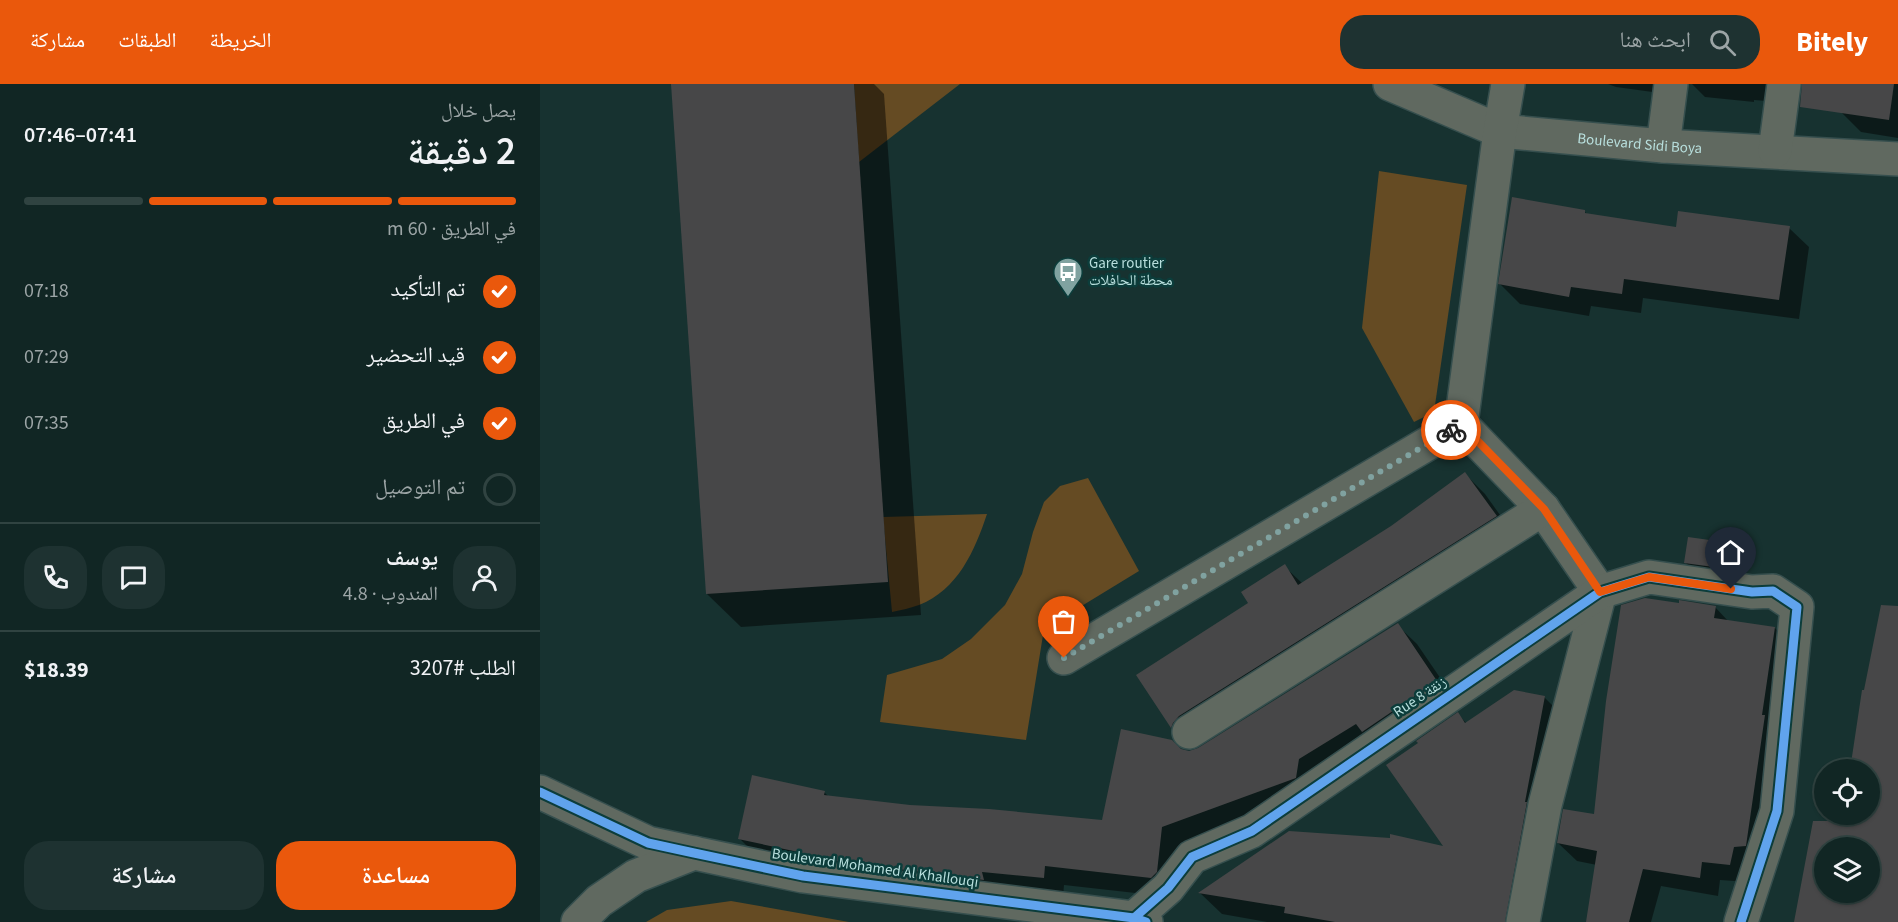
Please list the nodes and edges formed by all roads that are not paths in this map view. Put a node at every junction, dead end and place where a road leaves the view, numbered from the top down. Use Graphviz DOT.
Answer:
graph roads {
  1 [pos="1390,84"];
  2 [pos="1508,84"];
  3 [pos="1671,84"];
  4 [pos="1784,84"];
  5 [pos="1500,131"];
  6 [pos="1663,146"];
  7 [pos="1775,151"];
  8 [pos="1898,159"];
  9 [pos="1461,424"];
  10 [pos="1544,509"];
  11 [pos="1600,592"];
  12 [pos="1064,658"];
  13 [pos="1189,732"];
  14 [pos="540,792"];
  15 [pos="694,853"];
  16 [pos="1140,920"];
  17 [pos="578,922"];
  18 [pos="1523,922"];
  19 [pos="1741,922"];
  1 -- 5 [label="street, Boulevard Sidi Boya"];
  2 -- 5 [label="street"];
  3 -- 6 [label="street"];
  4 -- 7 [label="street"];
  5 -- 6 [label="street, Boulevard Sidi Boya"];
  5 -- 9 [label="street"];
  6 -- 7 [label="street, Boulevard Sidi Boya"];
  7 -- 8 [label="street, Boulevard Sidi Boya"];
  9 -- 10 [label="street"];
  9 -- 12 [label="street"];
  10 -- 11 [label="street"];
  10 -- 13 [label="street"];
  11 -- 16 [label="street, Rue 8 زنقة"];
  11 -- 18 [label="street"];
  11 -- 19 [label="street, Rue 8 زنقة"];
  14 -- 15 [label="street, Boulevard Mohamed Al Khallouqi"];
  15 -- 16 [label="street, Boulevard Mohamed Al Khallouqi"];
  15 -- 17 [label="street"];
}
